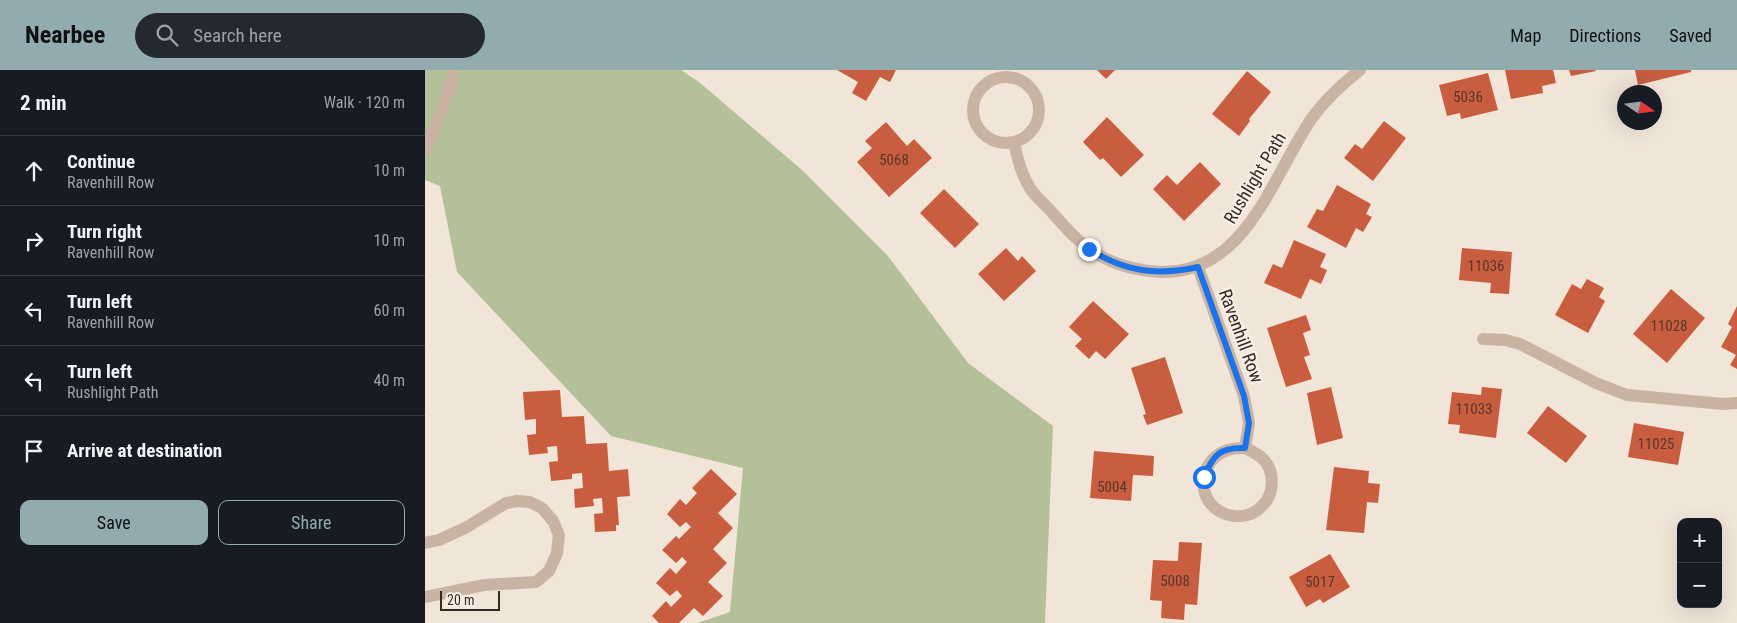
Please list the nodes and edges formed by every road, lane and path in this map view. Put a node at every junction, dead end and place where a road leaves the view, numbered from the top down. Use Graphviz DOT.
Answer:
graph roads {
  1 [pos="453,70"];
  2 [pos="1359,70"];
  3 [pos="1014,142"];
  4 [pos="425,152"];
  5 [pos="1198,267"];
  6 [pos="1483,339"];
  7 [pos="1737,403"];
  8 [pos="1245,448"];
  9 [pos="425,543"];
  10 [pos="425,597"];
  1 -- 4 [label="street"];
  2 -- 5 [label="street, Rushlight Path"];
  3 -- 3 [label="street"];
  3 -- 5 [label="street, Rushlight Path"];
  5 -- 8 [label="street, Ravenhill Row"];
  6 -- 7 [label="street"];
  8 -- 8 [label="street"];
  9 -- 10 [label="street"];
}
